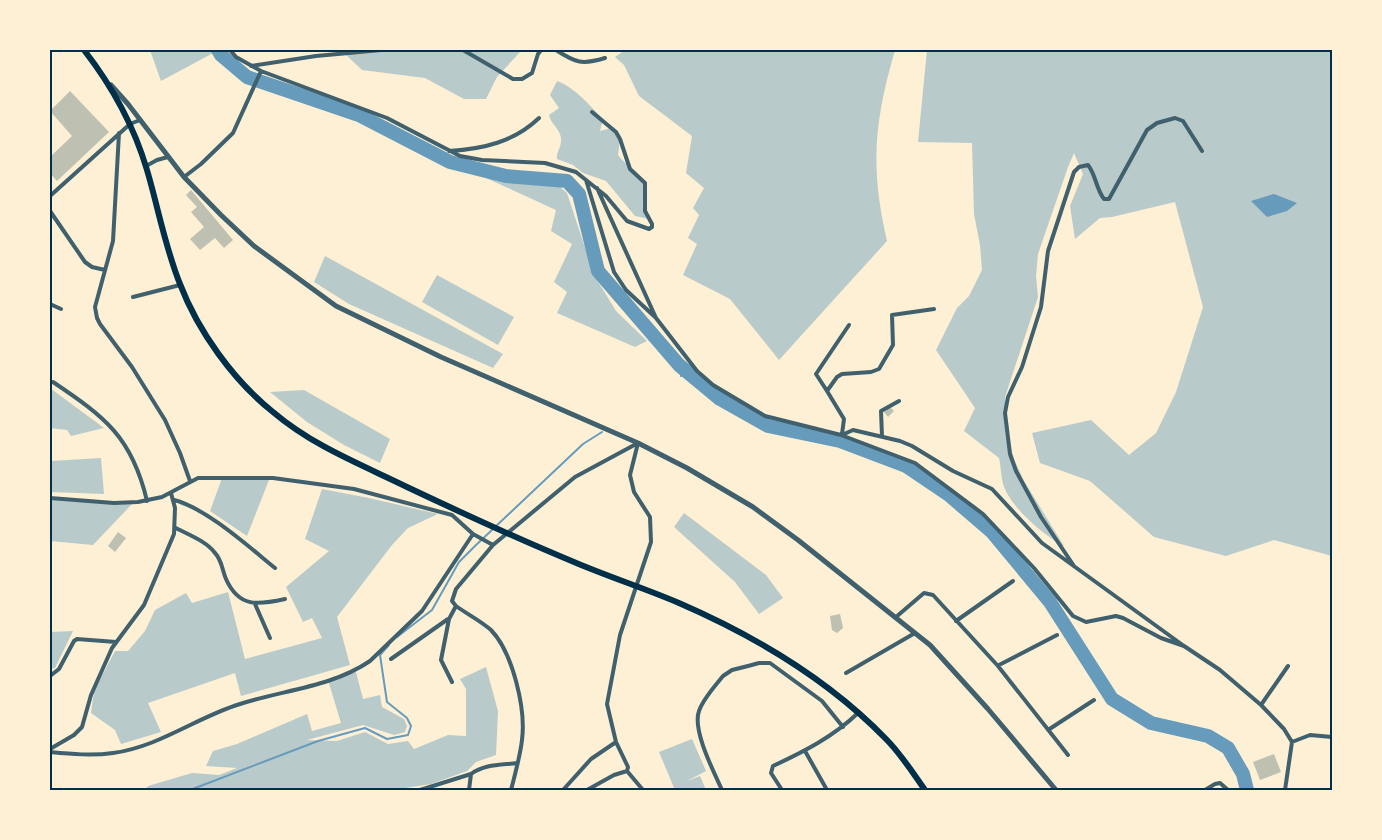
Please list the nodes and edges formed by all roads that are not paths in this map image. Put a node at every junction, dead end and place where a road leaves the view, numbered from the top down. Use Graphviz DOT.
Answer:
graph roads {
  1 [pos="84,50"];
  2 [pos="230,50"];
  3 [pos="381,50"];
  4 [pos="463,50"];
  5 [pos="541,50"];
  6 [pos="556,50"];
  7 [pos="605,58"];
  8 [pos="251,66"];
  9 [pos="261,71"];
  10 [pos="106,81"];
  11 [pos="592,112"];
  12 [pos="539,118"];
  13 [pos="140,120"];
  14 [pos="130,124"];
  15 [pos="119,133"];
  16 [pos="449,151"];
  17 [pos="1202,152"];
  18 [pos="168,157"];
  19 [pos="146,166"];
  20 [pos="184,177"];
  21 [pos="586,179"];
  22 [pos="597,188"];
  23 [pos="50,196"];
  24 [pos="50,211"];
  25 [pos="105,270"];
  26 [pos="180,285"];
  27 [pos="133,297"];
  28 [pos="50,304"];
  29 [pos="61,309"];
  30 [pos="934,309"];
  31 [pos="656,318"];
  32 [pos="849,325"];
  33 [pos="53,382"];
  34 [pos="826,391"];
  35 [pos="898,401"];
  36 [pos="841,435"];
  37 [pos="882,436"];
  38 [pos="638,443"];
  39 [pos="190,481"];
  40 [pos="171,493"];
  41 [pos="50,498"];
  42 [pos="174,500"];
  43 [pos="147,501"];
  44 [pos="454,512"];
  45 [pos="175,528"];
  46 [pos="473,534"];
  47 [pos="493,545"];
  48 [pos="1074,566"];
  49 [pos="275,568"];
  50 [pos="1013,581"];
  51 [pos="635,586"];
  52 [pos="285,599"];
  53 [pos="255,604"];
  54 [pos="456,606"];
  55 [pos="895,618"];
  56 [pos="449,619"];
  57 [pos="956,621"];
  58 [pos="915,633"];
  59 [pos="1056,635"];
  60 [pos="270,638"];
  61 [pos="117,642"];
  62 [pos="1184,646"];
  63 [pos="391,659"];
  64 [pos="998,666"];
  65 [pos="1288,666"];
  66 [pos="846,673"];
  67 [pos="50,676"];
  68 [pos="452,682"];
  69 [pos="1094,700"];
  70 [pos="1261,705"];
  71 [pos="858,713"];
  72 [pos="843,727"];
  73 [pos="1048,730"];
  74 [pos="1332,737"];
  75 [pos="616,742"];
  76 [pos="1292,742"];
  77 [pos="50,751"];
  78 [pos="805,751"];
  79 [pos="1068,754"];
  80 [pos="518,763"];
  81 [pos="627,771"];
  82 [pos="471,774"];
  83 [pos="918,780"];
  84 [pos="420,790"];
  85 [pos="469,790"];
  86 [pos="511,790"];
  87 [pos="563,790"];
  88 [pos="587,790"];
  89 [pos="643,790"];
  90 [pos="722,790"];
  91 [pos="782,790"];
  92 [pos="827,790"];
  93 [pos="921,790"];
  94 [pos="925,790"];
  95 [pos="1056,790"];
  96 [pos="1205,790"];
  97 [pos="1228,790"];
  98 [pos="1286,790"];
  1 -- 10 [label="main road"];
  2 -- 8 [label="street"];
  3 -- 8 [label="street"];
  4 -- 5 [label="street"];
  6 -- 7 [label="street"];
  8 -- 9 [label="street"];
  9 -- 16 [label="street"];
  9 -- 20 [label="street"];
  10 -- 13 [label="street"];
  10 -- 14 [label="main road"];
  11 -- 22 [label="street"];
  12 -- 16 [label="street"];
  13 -- 14 [label="street"];
  13 -- 18 [label="street"];
  14 -- 15 [label="street"];
  14 -- 19 [label="main road"];
  15 -- 23 [label="street"];
  15 -- 25 [label="street"];
  16 -- 21 [label="street"];
  17 -- 48 [label="street"];
  18 -- 19 [label="street"];
  18 -- 20 [label="street"];
  19 -- 26 [label="main road"];
  20 -- 38 [label="street"];
  21 -- 22 [label="street"];
  21 -- 31 [label="street"];
  22 -- 31 [label="street"];
  24 -- 25 [label="street"];
  25 -- 39 [label="street"];
  26 -- 27 [label="street"];
  26 -- 44 [label="main road"];
  28 -- 29 [label="street"];
  30 -- 34 [label="street"];
  31 -- 36 [label="street"];
  32 -- 34 [label="street"];
  33 -- 43 [label="street"];
  34 -- 36 [label="street"];
  35 -- 37 [label="street"];
  36 -- 37 [label="street"];
  36 -- 62 [label="street"];
  37 -- 48 [label="street"];
  38 -- 47 [label="street"];
  38 -- 51 [label="street"];
  38 -- 55 [label="street"];
  39 -- 40 [label="street"];
  39 -- 44 [label="street"];
  40 -- 42 [label="street"];
  40 -- 43 [label="street"];
  41 -- 43 [label="street"];
  42 -- 45 [label="street"];
  42 -- 49 [label="street"];
  44 -- 46 [label="street"];
  44 -- 51 [label="main road"];
  45 -- 53 [label="street"];
  45 -- 61 [label="street"];
  46 -- 47 [label="street"];
  46 -- 77 [label="street"];
  47 -- 54 [label="street"];
  48 -- 62 [label="street"];
  50 -- 57 [label="street"];
  51 -- 71 [label="main road"];
  51 -- 75 [label="street"];
  52 -- 53 [label="street"];
  53 -- 60 [label="street"];
  54 -- 56 [label="street"];
  54 -- 80 [label="street"];
  55 -- 57 [label="street"];
  55 -- 58 [label="street"];
  56 -- 63 [label="street"];
  56 -- 68 [label="street"];
  57 -- 64 [label="street"];
  58 -- 66 [label="street"];
  58 -- 95 [label="street"];
  59 -- 64 [label="street"];
  61 -- 67 [label="street"];
  61 -- 77 [label="street"];
  62 -- 70 [label="street"];
  64 -- 73 [label="street"];
  65 -- 70 [label="street"];
  69 -- 73 [label="street"];
  70 -- 76 [label="street"];
  71 -- 72 [label="street"];
  71 -- 83 [label="main road"];
  72 -- 78 [label="street"];
  72 -- 90 [label="street"];
  73 -- 79 [label="street"];
  74 -- 76 [label="street"];
  75 -- 81 [label="street"];
  75 -- 87 [label="street"];
  76 -- 98 [label="street"];
  78 -- 91 [label="street"];
  78 -- 92 [label="street"];
  80 -- 82 [label="street"];
  80 -- 86 [label="street"];
  81 -- 88 [label="street"];
  81 -- 89 [label="street"];
  82 -- 84 [label="street"];
  82 -- 85 [label="street"];
  83 -- 93 [label="street"];
  83 -- 94 [label="main road"];
  96 -- 97 [label="street"];
}
